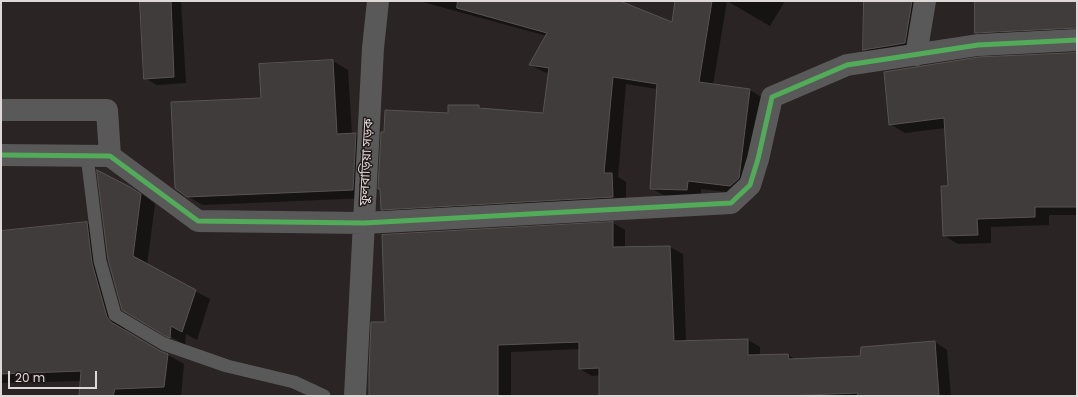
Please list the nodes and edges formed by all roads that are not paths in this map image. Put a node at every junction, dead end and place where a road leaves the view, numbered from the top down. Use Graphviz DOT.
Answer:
graph roads {
  1 [pos="378,1"];
  2 [pos="924,1"];
  3 [pos="1077,40"];
  4 [pos="916,55"];
  5 [pos="1,110"];
  6 [pos="1,156"];
  7 [pos="87,156"];
  8 [pos="110,156"];
  9 [pos="364,223"];
  10 [pos="324,396"];
  11 [pos="355,396"];
  1 -- 9 [label="street, ফুলবাড়িয়া সড়ক"];
  2 -- 4 [label="street"];
  3 -- 4 [label="street"];
  4 -- 9 [label="street"];
  5 -- 8 [label="street"];
  6 -- 7 [label="street"];
  7 -- 8 [label="street"];
  7 -- 10 [label="lane"];
  8 -- 9 [label="street"];
  9 -- 11 [label="street, ফুলবাড়িয়া সড়ক"];
}
